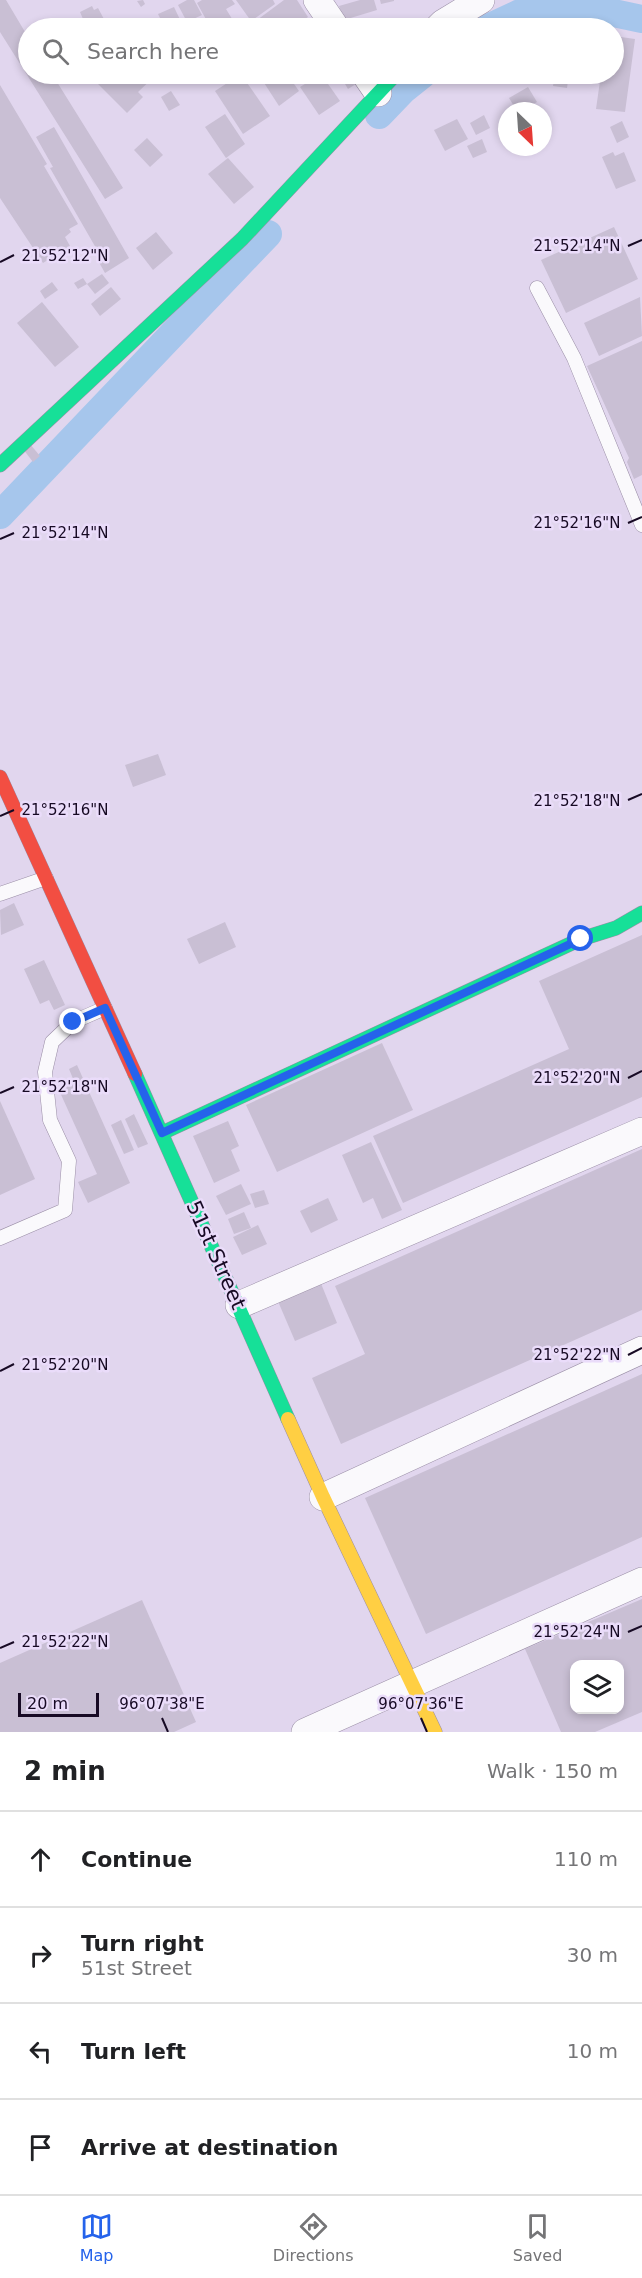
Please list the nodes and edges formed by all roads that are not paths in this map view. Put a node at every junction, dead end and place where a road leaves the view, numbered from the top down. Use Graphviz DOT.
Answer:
graph roads {
  1 [pos="317,0"];
  2 [pos="481,0"];
  3 [pos="329,18"];
  4 [pos="451,18"];
  5 [pos="370,84"];
  6 [pos="537,288"];
  7 [pos="0,465"];
  8 [pos="642,525"];
  9 [pos="0,777"];
  10 [pos="46,878"];
  11 [pos="0,894"];
  12 [pos="642,913"];
  13 [pos="105,1008"];
  14 [pos="642,1131"];
  15 [pos="162,1133"];
  16 [pos="0,1238"];
  17 [pos="239,1305"];
  18 [pos="642,1350"];
  19 [pos="323,1497"];
  20 [pos="642,1581"];
  21 [pos="414,1684"];
  22 [pos="305,1732"];
  23 [pos="435,1732"];
  1 -- 3 [label="street"];
  2 -- 4 [label="street"];
  5 -- 7 [label="street"];
  6 -- 8 [label="lane"];
  9 -- 10 [label="street, 51st Street"];
  10 -- 11 [label="lane"];
  10 -- 13 [label="street, 51st Street"];
  12 -- 15 [label="street"];
  13 -- 15 [label="street, 51st Street"];
  13 -- 16 [label="lane"];
  14 -- 17 [label="street"];
  15 -- 17 [label="street, 51st Street"];
  17 -- 19 [label="street, 51st Street"];
  18 -- 19 [label="street"];
  19 -- 21 [label="street, 51st Street"];
  20 -- 21 [label="street"];
  21 -- 22 [label="street"];
  21 -- 23 [label="street, 51st Street"];
}
